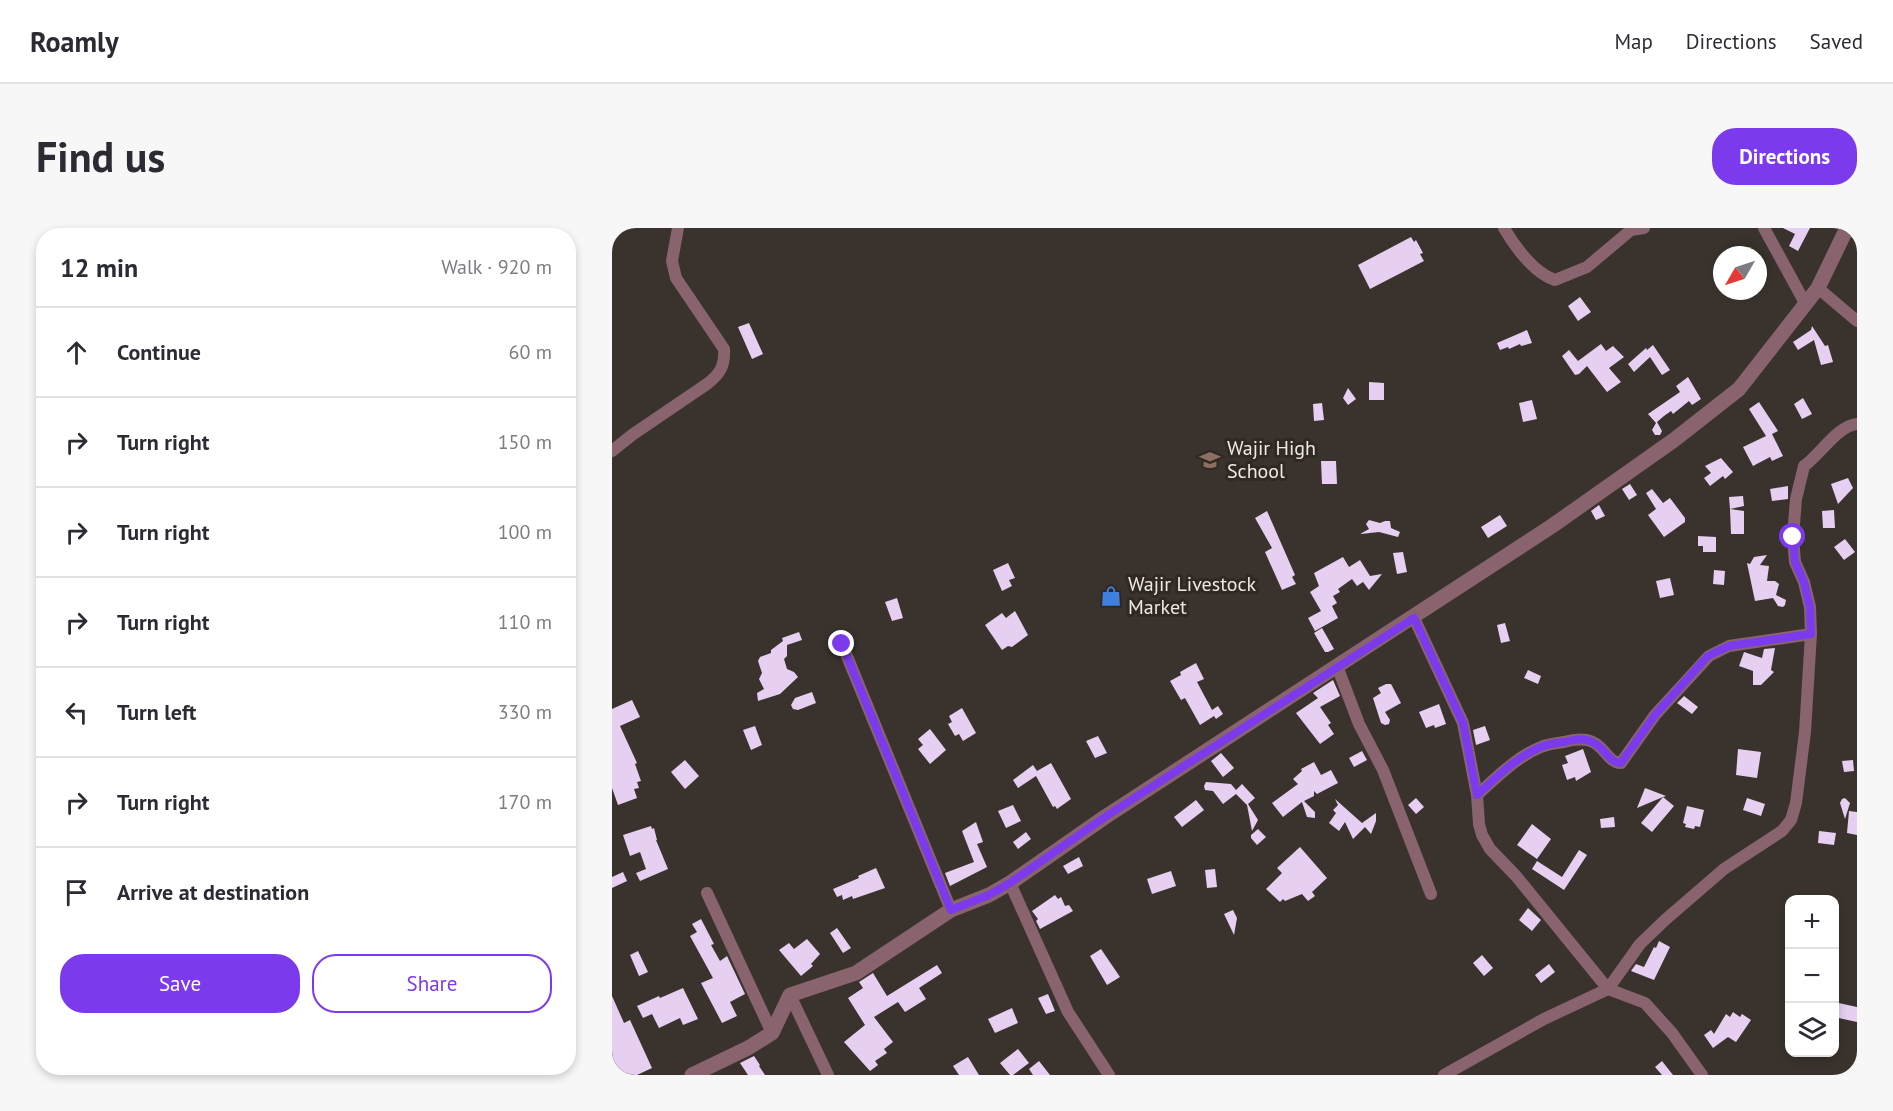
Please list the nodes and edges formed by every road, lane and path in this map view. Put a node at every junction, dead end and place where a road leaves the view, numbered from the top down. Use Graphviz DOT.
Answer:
graph roads {
  1 [pos="678,228"];
  2 [pos="1504,228"];
  3 [pos="1644,228"];
  4 [pos="1764,228"];
  5 [pos="1847,228"];
  6 [pos="1818,288"];
  7 [pos="1804,303"];
  8 [pos="1857,321"];
  9 [pos="1857,424"];
  10 [pos="612,451"];
  11 [pos="1414,618"];
  12 [pos="1811,634"];
  13 [pos="842,644"];
  14 [pos="1337,666"];
  15 [pos="1477,795"];
  16 [pos="1010,883"];
  17 [pos="707,893"];
  18 [pos="1431,894"];
  19 [pos="951,910"];
  20 [pos="1608,989"];
  21 [pos="790,995"];
  22 [pos="772,1033"];
  23 [pos="700,1073"];
  24 [pos="828,1075"];
  25 [pos="1109,1075"];
  26 [pos="1444,1075"];
  27 [pos="1702,1075"];
  1 -- 10 [label="street"];
  2 -- 3 [label="street"];
  4 -- 7 [label="street"];
  5 -- 6 [label="street"];
  6 -- 7 [label="street"];
  6 -- 8 [label="street"];
  7 -- 11 [label="street"];
  9 -- 12 [label="street"];
  11 -- 14 [label="street"];
  11 -- 15 [label="street"];
  12 -- 15 [label="street"];
  12 -- 20 [label="street"];
  13 -- 19 [label="street"];
  14 -- 16 [label="street"];
  14 -- 18 [label="street"];
  15 -- 20 [label="street"];
  16 -- 19 [label="street"];
  16 -- 25 [label="street"];
  17 -- 22 [label="street"];
  19 -- 21 [label="street"];
  20 -- 26 [label="street"];
  20 -- 27 [label="street"];
  21 -- 22 [label="street"];
  21 -- 24 [label="street"];
  22 -- 23 [label="street"];
}
